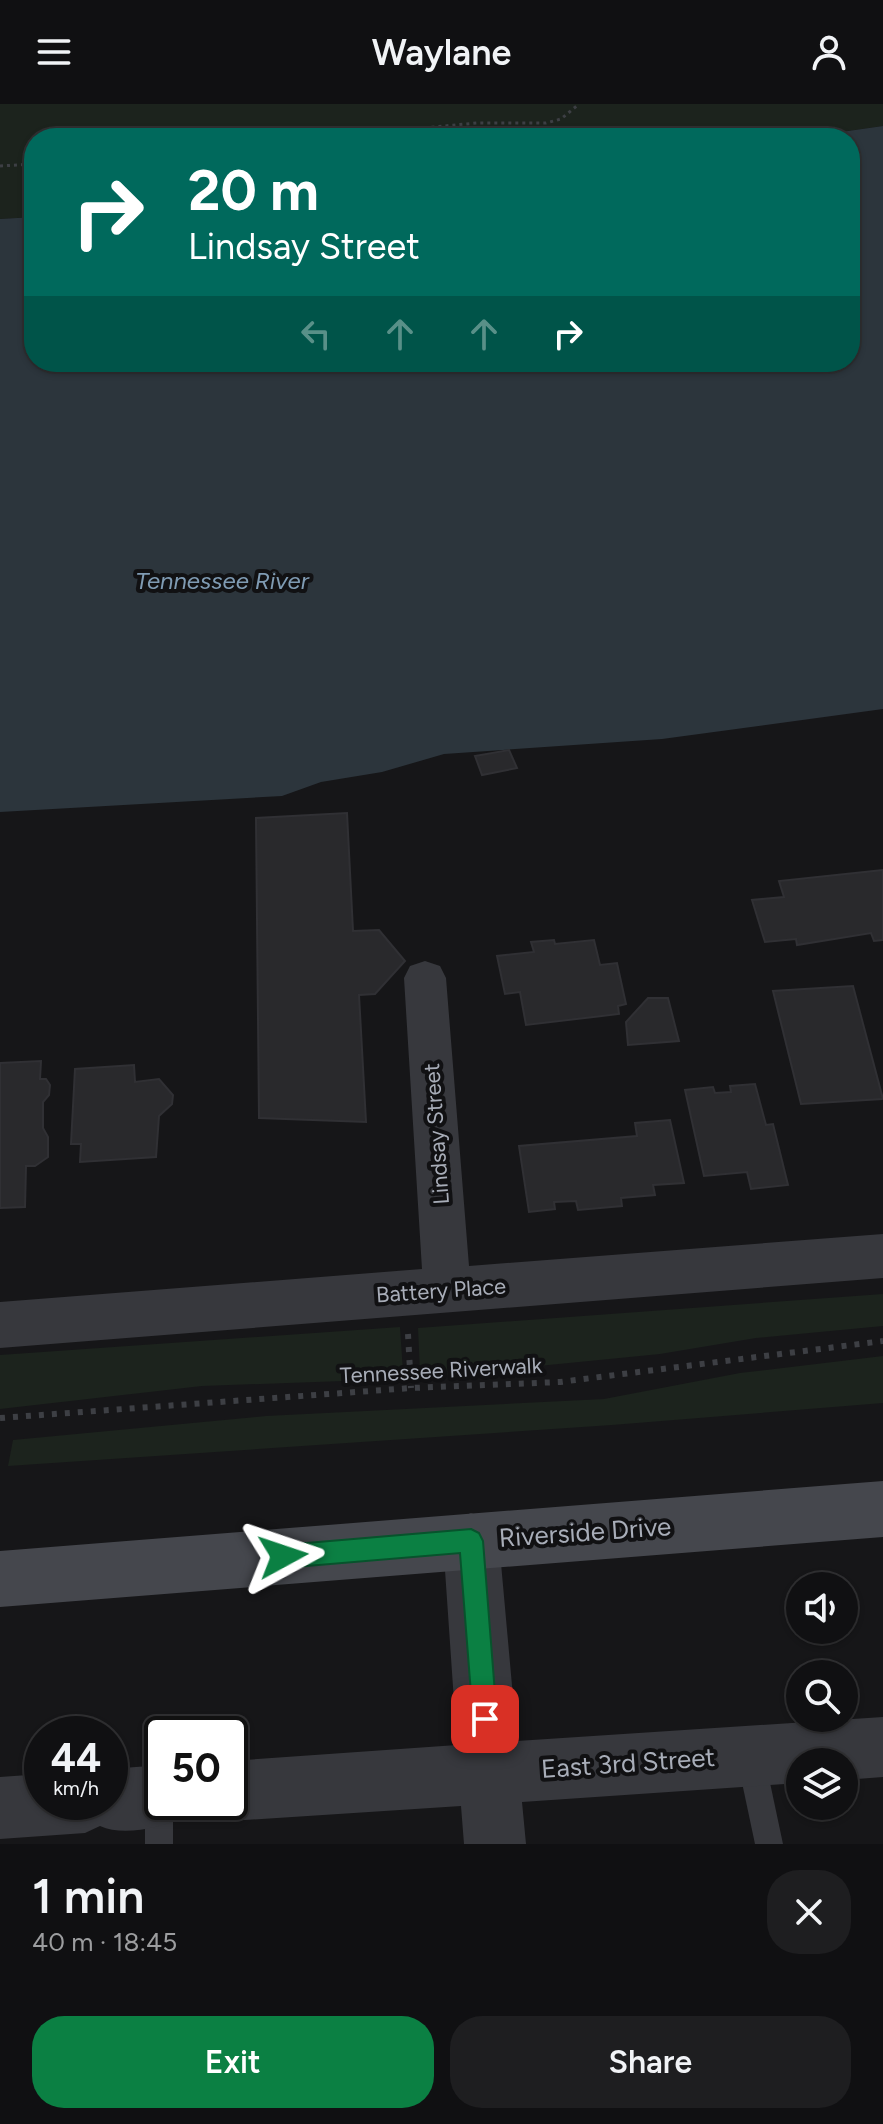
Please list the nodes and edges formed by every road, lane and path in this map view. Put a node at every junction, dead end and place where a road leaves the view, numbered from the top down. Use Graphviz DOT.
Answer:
graph roads {
  1 [pos="579,104"];
  2 [pos="422,128"];
  3 [pos="24,165"];
  4 [pos="0,166"];
  5 [pos="425,978"];
  6 [pos="883,1256"];
  7 [pos="426,1291"];
  8 [pos="0,1325"];
  9 [pos="883,1341"];
  10 [pos="411,1388"];
  11 [pos="0,1418"];
  12 [pos="883,1509"];
  13 [pos="471,1541"];
  14 [pos="0,1579"];
  15 [pos="883,1747"];
  16 [pos="750,1755"];
  17 [pos="490,1772"];
  18 [pos="248,1790"];
  19 [pos="24,1806"];
  20 [pos="0,1808"];
  21 [pos="495,1844"];
  22 [pos="769,1844"];
  1 -- 2 [label="path"];
  3 -- 4 [label="path"];
  5 -- 7 [label="street, Lindsay Street"];
  6 -- 7 [label="street, Battery Place"];
  7 -- 8 [label="street, Battery Place"];
  7 -- 10 [label="path"];
  9 -- 10 [label="path, Tennessee Riverwalk"];
  10 -- 11 [label="path, Tennessee Riverwalk"];
  12 -- 13 [label="main road, Riverside Drive"];
  13 -- 14 [label="main road, Riverside Drive"];
  13 -- 17 [label="street"];
  15 -- 16 [label="street, East 3rd Street"];
  16 -- 17 [label="street, East 3rd Street"];
  16 -- 22 [label="lane"];
  17 -- 18 [label="street, East 3rd Street"];
  17 -- 21 [label="street"];
  19 -- 20 [label="street"];
}
